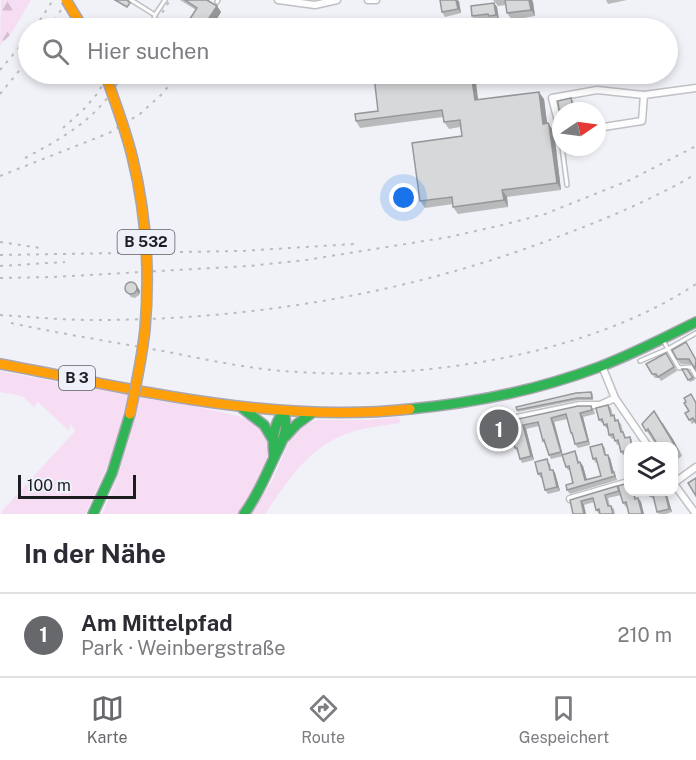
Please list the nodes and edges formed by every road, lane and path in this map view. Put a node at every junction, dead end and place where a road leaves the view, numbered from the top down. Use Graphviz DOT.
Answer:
graph roads {
  1 [pos="66,0"];
  2 [pos="131,0"];
  3 [pos="165,0"];
  4 [pos="278,0"];
  5 [pos="337,0"];
  6 [pos="368,0"];
  7 [pos="376,0"];
  8 [pos="155,15"];
  9 [pos="77,18"];
  10 [pos="154,18"];
  11 [pos="109,84"];
  12 [pos="696,88"];
  13 [pos="644,95"];
  14 [pos="553,102"];
  15 [pos="606,126"];
  16 [pos="563,156"];
  17 [pos="567,185"];
  18 [pos="696,322"];
  19 [pos="696,333"];
  20 [pos="666,344"];
  21 [pos="640,362"];
  22 [pos="0,364"];
  23 [pos="602,366"];
  24 [pos="696,376"];
  25 [pos="615,398"];
  26 [pos="241,407"];
  27 [pos="284,411"];
  28 [pos="312,413"];
  29 [pos="518,418"];
  30 [pos="284,437"];
  31 [pos="273,440"];
  32 [pos="645,442"];
  33 [pos="274,458"];
  34 [pos="696,467"];
  35 [pos="678,481"];
  36 [pos="624,483"];
  37 [pos="678,489"];
  38 [pos="570,499"];
  39 [pos="93,514"];
  40 [pos="244,514"];
  41 [pos="696,514"];
  1 -- 9 [label="main road, bridge"];
  2 -- 8 [label="lane"];
  3 -- 8 [label="lane"];
  4 -- 5 [label="street"];
  6 -- 7 [label="street"];
  8 -- 10 [label="lane"];
  11 -- 39 [label="main road, B 532, bridge"];
  12 -- 13 [label="street"];
  13 -- 14 [label="street"];
  13 -- 15 [label="street"];
  16 -- 17 [label="lane"];
  18 -- 20 [label="main road, B 3"];
  19 -- 20 [label="lane"];
  20 -- 21 [label="lane"];
  20 -- 23 [label="main road, B 3"];
  20 -- 24 [label="lane"];
  22 -- 26 [label="main road, B 3"];
  23 -- 25 [label="street"];
  23 -- 28 [label="main road, B 3"];
  25 -- 29 [label="street"];
  25 -- 32 [label="street"];
  26 -- 27 [label="main road, B 3"];
  26 -- 31 [label="main road"];
  27 -- 28 [label="main road, B 3"];
  27 -- 30 [label="main road"];
  27 -- 31 [label="main road"];
  28 -- 30 [label="main road"];
  30 -- 33 [label="main road"];
  31 -- 33 [label="main road"];
  33 -- 40 [label="main road"];
  34 -- 35 [label="street"];
  36 -- 38 [label="street"];
  37 -- 41 [label="street"];
}
